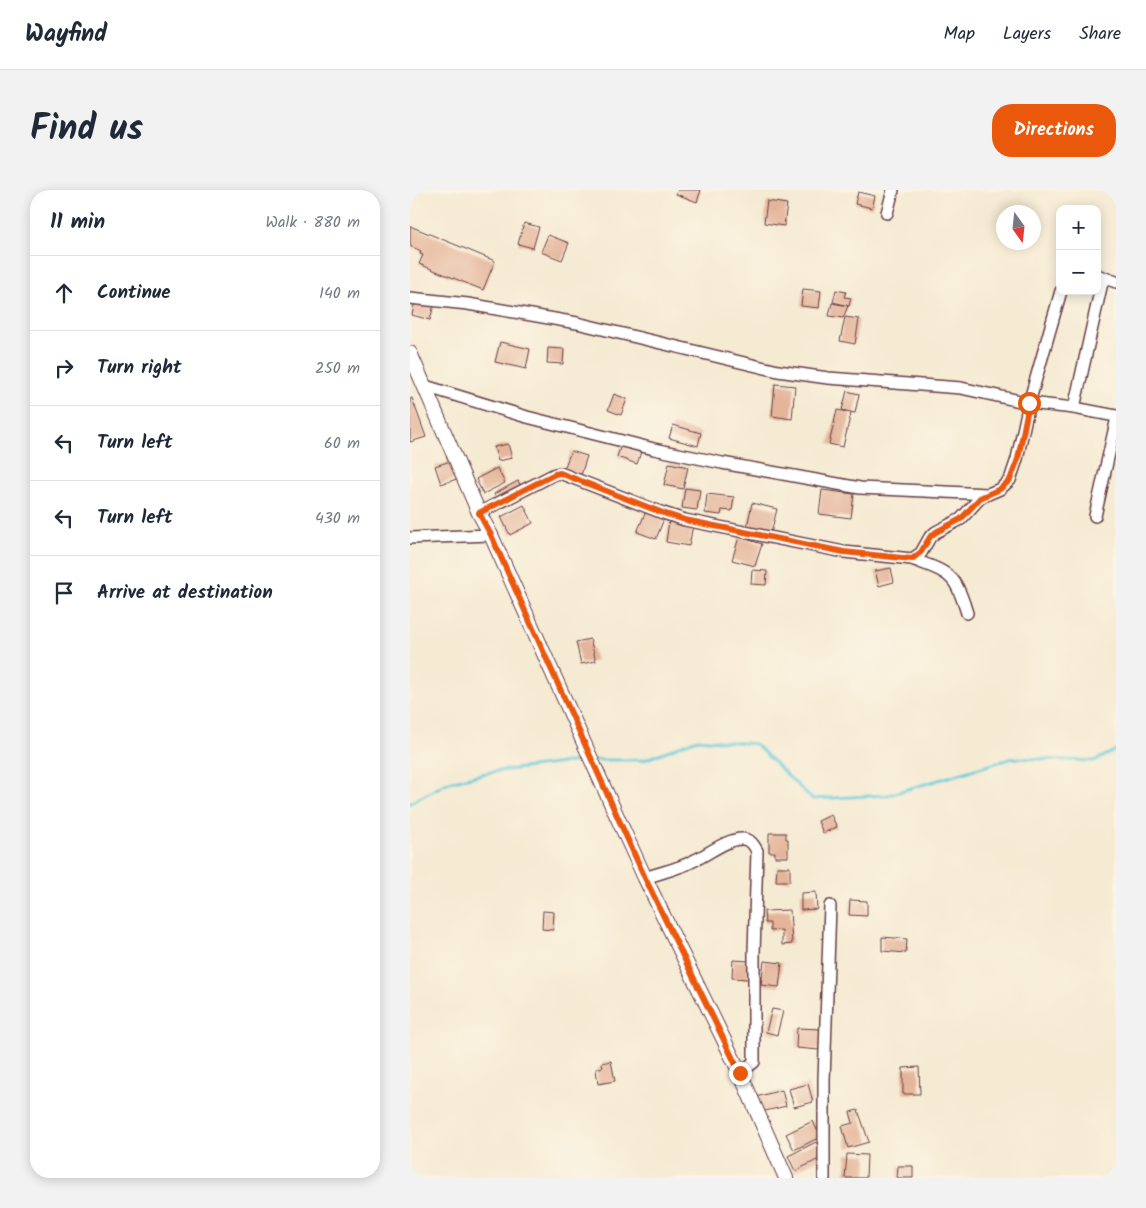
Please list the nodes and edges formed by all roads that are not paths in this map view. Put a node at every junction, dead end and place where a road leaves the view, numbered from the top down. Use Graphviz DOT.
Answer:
graph roads {
  1 [pos="893,190"];
  2 [pos="887,213"];
  3 [pos="1101,276"];
  4 [pos="1116,282"];
  5 [pos="1060,295"];
  6 [pos="1096,295"];
  7 [pos="410,298"];
  8 [pos="410,352"];
  9 [pos="425,386"];
  10 [pos="1029,403"];
  11 [pos="1074,408"];
  12 [pos="1116,416"];
  13 [pos="1116,422"];
  14 [pos="988,494"];
  15 [pos="479,513"];
  16 [pos="1095,516"];
  17 [pos="491,535"];
  18 [pos="410,538"];
  19 [pos="912,559"];
  20 [pos="968,613"];
  21 [pos="645,878"];
  22 [pos="830,906"];
  23 [pos="740,1073"];
  24 [pos="786,1178"];
  25 [pos="824,1178"];
  1 -- 2 [label="street"];
  3 -- 4 [label="street"];
  5 -- 10 [label="street"];
  6 -- 11 [label="street"];
  7 -- 10 [label="street"];
  8 -- 9 [label="main road"];
  9 -- 14 [label="street"];
  9 -- 15 [label="main road"];
  10 -- 11 [label="street"];
  10 -- 14 [label="street"];
  11 -- 12 [label="street"];
  13 -- 16 [label="street"];
  14 -- 19 [label="street"];
  15 -- 17 [label="main road"];
  15 -- 19 [label="street"];
  17 -- 18 [label="street"];
  17 -- 21 [label="main road"];
  19 -- 20 [label="street"];
  21 -- 23 [label="main road"];
  21 -- 23 [label="street"];
  22 -- 25 [label="street"];
  23 -- 24 [label="main road"];
}
